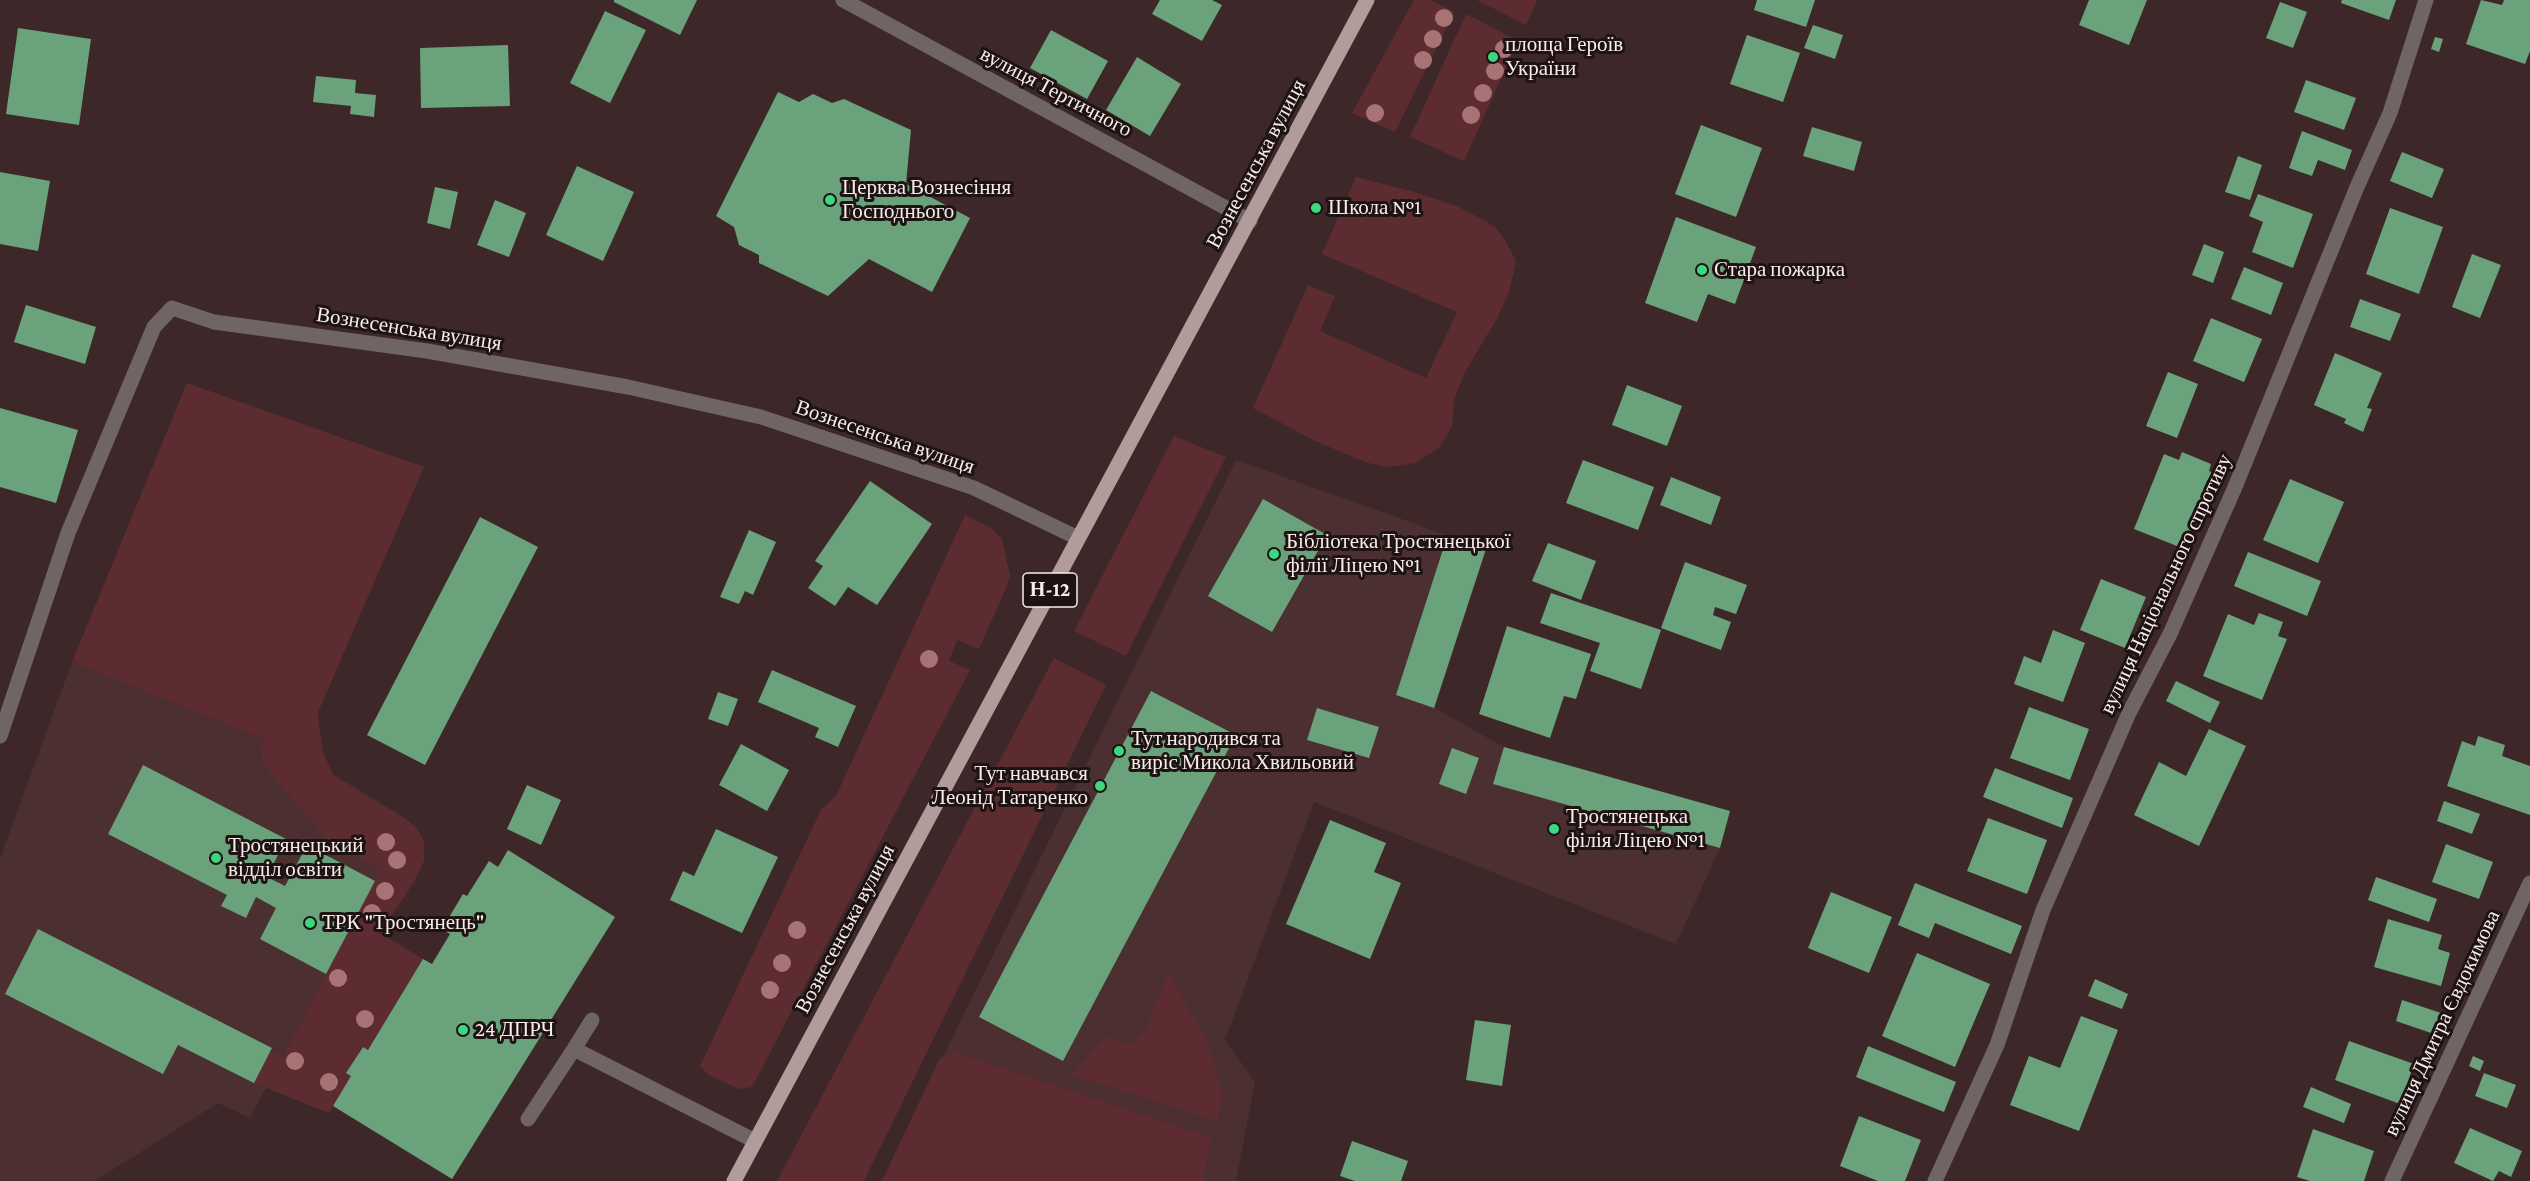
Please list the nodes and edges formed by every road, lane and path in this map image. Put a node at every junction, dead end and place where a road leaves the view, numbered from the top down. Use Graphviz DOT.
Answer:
graph roads {
  1 [pos="843,0"];
  2 [pos="1367,0"];
  3 [pos="2426,0"];
  4 [pos="1250,221"];
  5 [pos="1078,538"];
  6 [pos="0,736"];
  7 [pos="2530,883"];
  8 [pos="592,1020"];
  9 [pos="574,1049"];
  10 [pos="528,1119"];
  11 [pos="755,1141"];
  12 [pos="734,1181"];
  13 [pos="1935,1181"];
  14 [pos="2391,1181"];
  1 -- 4 [label="street, вулиця Тертичного"];
  2 -- 4 [label="main road, Вознесенська вулиця / Н-12"];
  3 -- 13 [label="street, вулиця Національного спротиву"];
  4 -- 5 [label="main road, Вознесенська вулиця / Н-12"];
  5 -- 6 [label="street, Вознесенська вулиця"];
  5 -- 11 [label="main road, Вознесенська вулиця / Н-12"];
  7 -- 14 [label="street, вулиця Дмитра Євдокимова"];
  8 -- 9 [label="street"];
  9 -- 10 [label="street"];
  9 -- 11 [label="street"];
  11 -- 12 [label="main road, Вознесенська вулиця / Н-12"];
}
